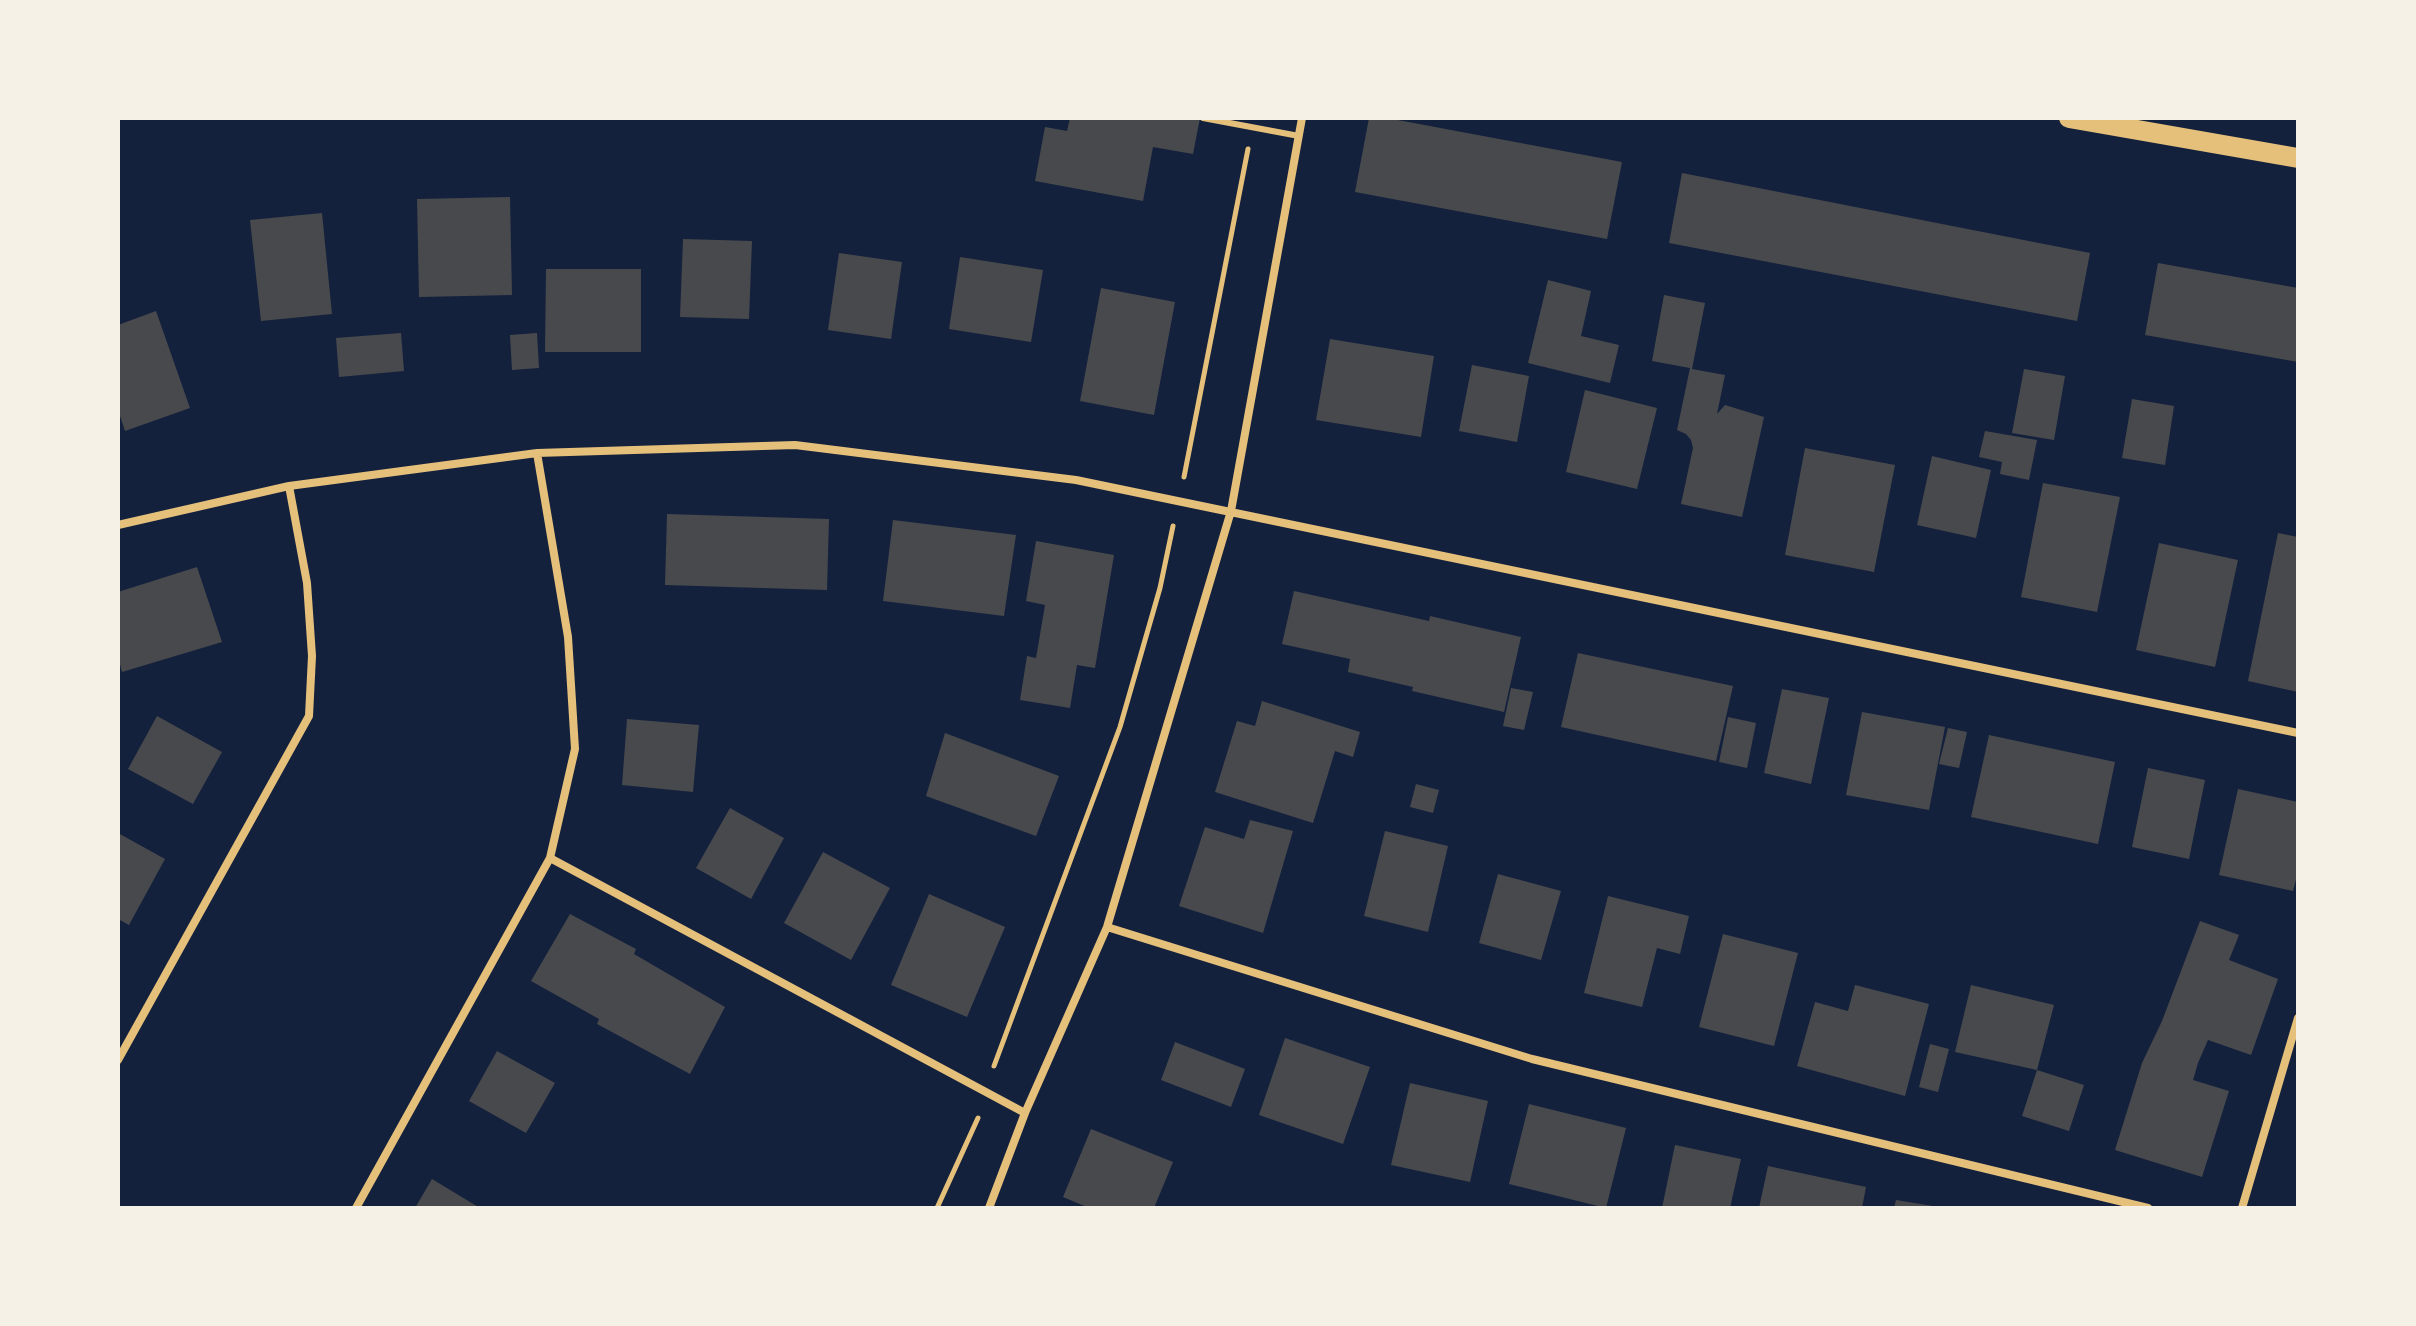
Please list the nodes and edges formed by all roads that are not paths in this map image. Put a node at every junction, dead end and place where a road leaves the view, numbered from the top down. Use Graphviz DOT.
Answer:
graph roads {
  1 [pos="1203,118"];
  2 [pos="1302,118"];
  3 [pos="2069,118"];
  4 [pos="1299,136"];
  5 [pos="2298,158"];
  6 [pos="537,453"];
  7 [pos="289,486"];
  8 [pos="1231,511"];
  9 [pos="118,525"];
  10 [pos="2298,733"];
  11 [pos="550,858"];
  12 [pos="1107,927"];
  13 [pos="2298,1018"];
  14 [pos="118,1060"];
  15 [pos="1025,1113"];
  16 [pos="356,1208"];
  17 [pos="989,1208"];
  18 [pos="2148,1208"];
  19 [pos="2242,1208"];
  1 -- 4 [label="lane"];
  2 -- 4 [label="street"];
  3 -- 5 [label="main road"];
  4 -- 8 [label="street"];
  6 -- 7 [label="street"];
  6 -- 8 [label="street"];
  6 -- 11 [label="street"];
  7 -- 9 [label="street"];
  7 -- 14 [label="street"];
  8 -- 10 [label="street"];
  8 -- 12 [label="street"];
  11 -- 15 [label="street"];
  11 -- 16 [label="street"];
  12 -- 15 [label="street"];
  12 -- 18 [label="street"];
  13 -- 19 [label="street"];
  15 -- 17 [label="street"];
}
